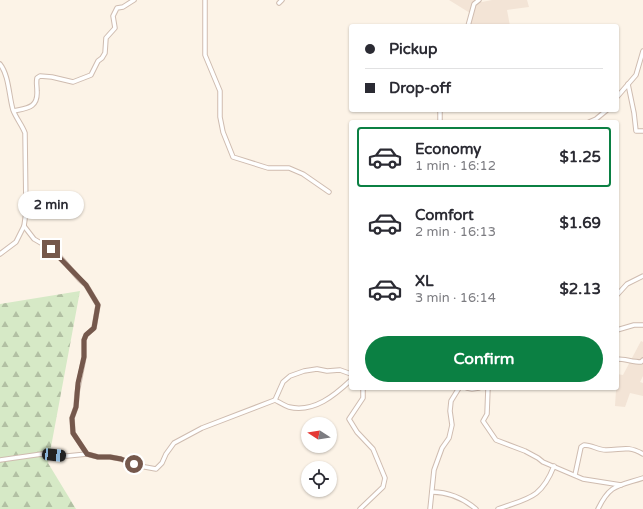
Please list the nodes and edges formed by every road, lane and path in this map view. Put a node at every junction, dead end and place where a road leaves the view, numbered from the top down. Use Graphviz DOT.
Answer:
graph roads {
  1 [pos="134,0"];
  2 [pos="205,0"];
  3 [pos="282,0"];
  4 [pos="479,0"];
  5 [pos="278,4"];
  6 [pos="469,24"];
  7 [pos="643,51"];
  8 [pos="0,64"];
  9 [pos="628,84"];
  10 [pos="619,95"];
  11 [pos="14,111"];
  12 [pos="605,112"];
  13 [pos="594,120"];
  14 [pos="643,132"];
  15 [pos="329,192"];
  16 [pos="24,226"];
  17 [pos="0,254"];
  18 [pos="643,276"];
  19 [pos="619,293"];
  20 [pos="643,325"];
  21 [pos="619,329"];
  22 [pos="619,359"];
  23 [pos="643,360"];
  24 [pos="349,373"];
  25 [pos="349,382"];
  26 [pos="363,390"];
  27 [pos="458,390"];
  28 [pos="488,390"];
  29 [pos="275,400"];
  30 [pos="87,454"];
  31 [pos="643,454"];
  32 [pos="0,460"];
  33 [pos="554,466"];
  34 [pos="575,476"];
  35 [pos="643,478"];
  36 [pos="621,485"];
  37 [pos="432,492"];
  38 [pos="360,509"];
  39 [pos="430,509"];
  40 [pos="476,509"];
  41 [pos="498,509"];
  42 [pos="598,509"];
  1 -- 11 [label="street"];
  2 -- 15 [label="street"];
  3 -- 5 [label="street"];
  4 -- 6 [label="street"];
  7 -- 9 [label="street"];
  8 -- 11 [label="street"];
  9 -- 10 [label="street"];
  9 -- 14 [label="street"];
  11 -- 16 [label="street"];
  12 -- 13 [label="street"];
  16 -- 17 [label="street"];
  16 -- 30 [label="street"];
  18 -- 19 [label="street"];
  20 -- 21 [label="street"];
  22 -- 23 [label="street"];
  24 -- 29 [label="street"];
  25 -- 29 [label="street"];
  26 -- 38 [label="street"];
  27 -- 37 [label="street"];
  28 -- 33 [label="street"];
  29 -- 30 [label="street"];
  30 -- 32 [label="street"];
  31 -- 34 [label="street"];
  33 -- 34 [label="street"];
  33 -- 41 [label="street"];
  34 -- 36 [label="street"];
  35 -- 36 [label="street"];
  36 -- 42 [label="street"];
  37 -- 39 [label="street"];
  37 -- 40 [label="street"];
}
